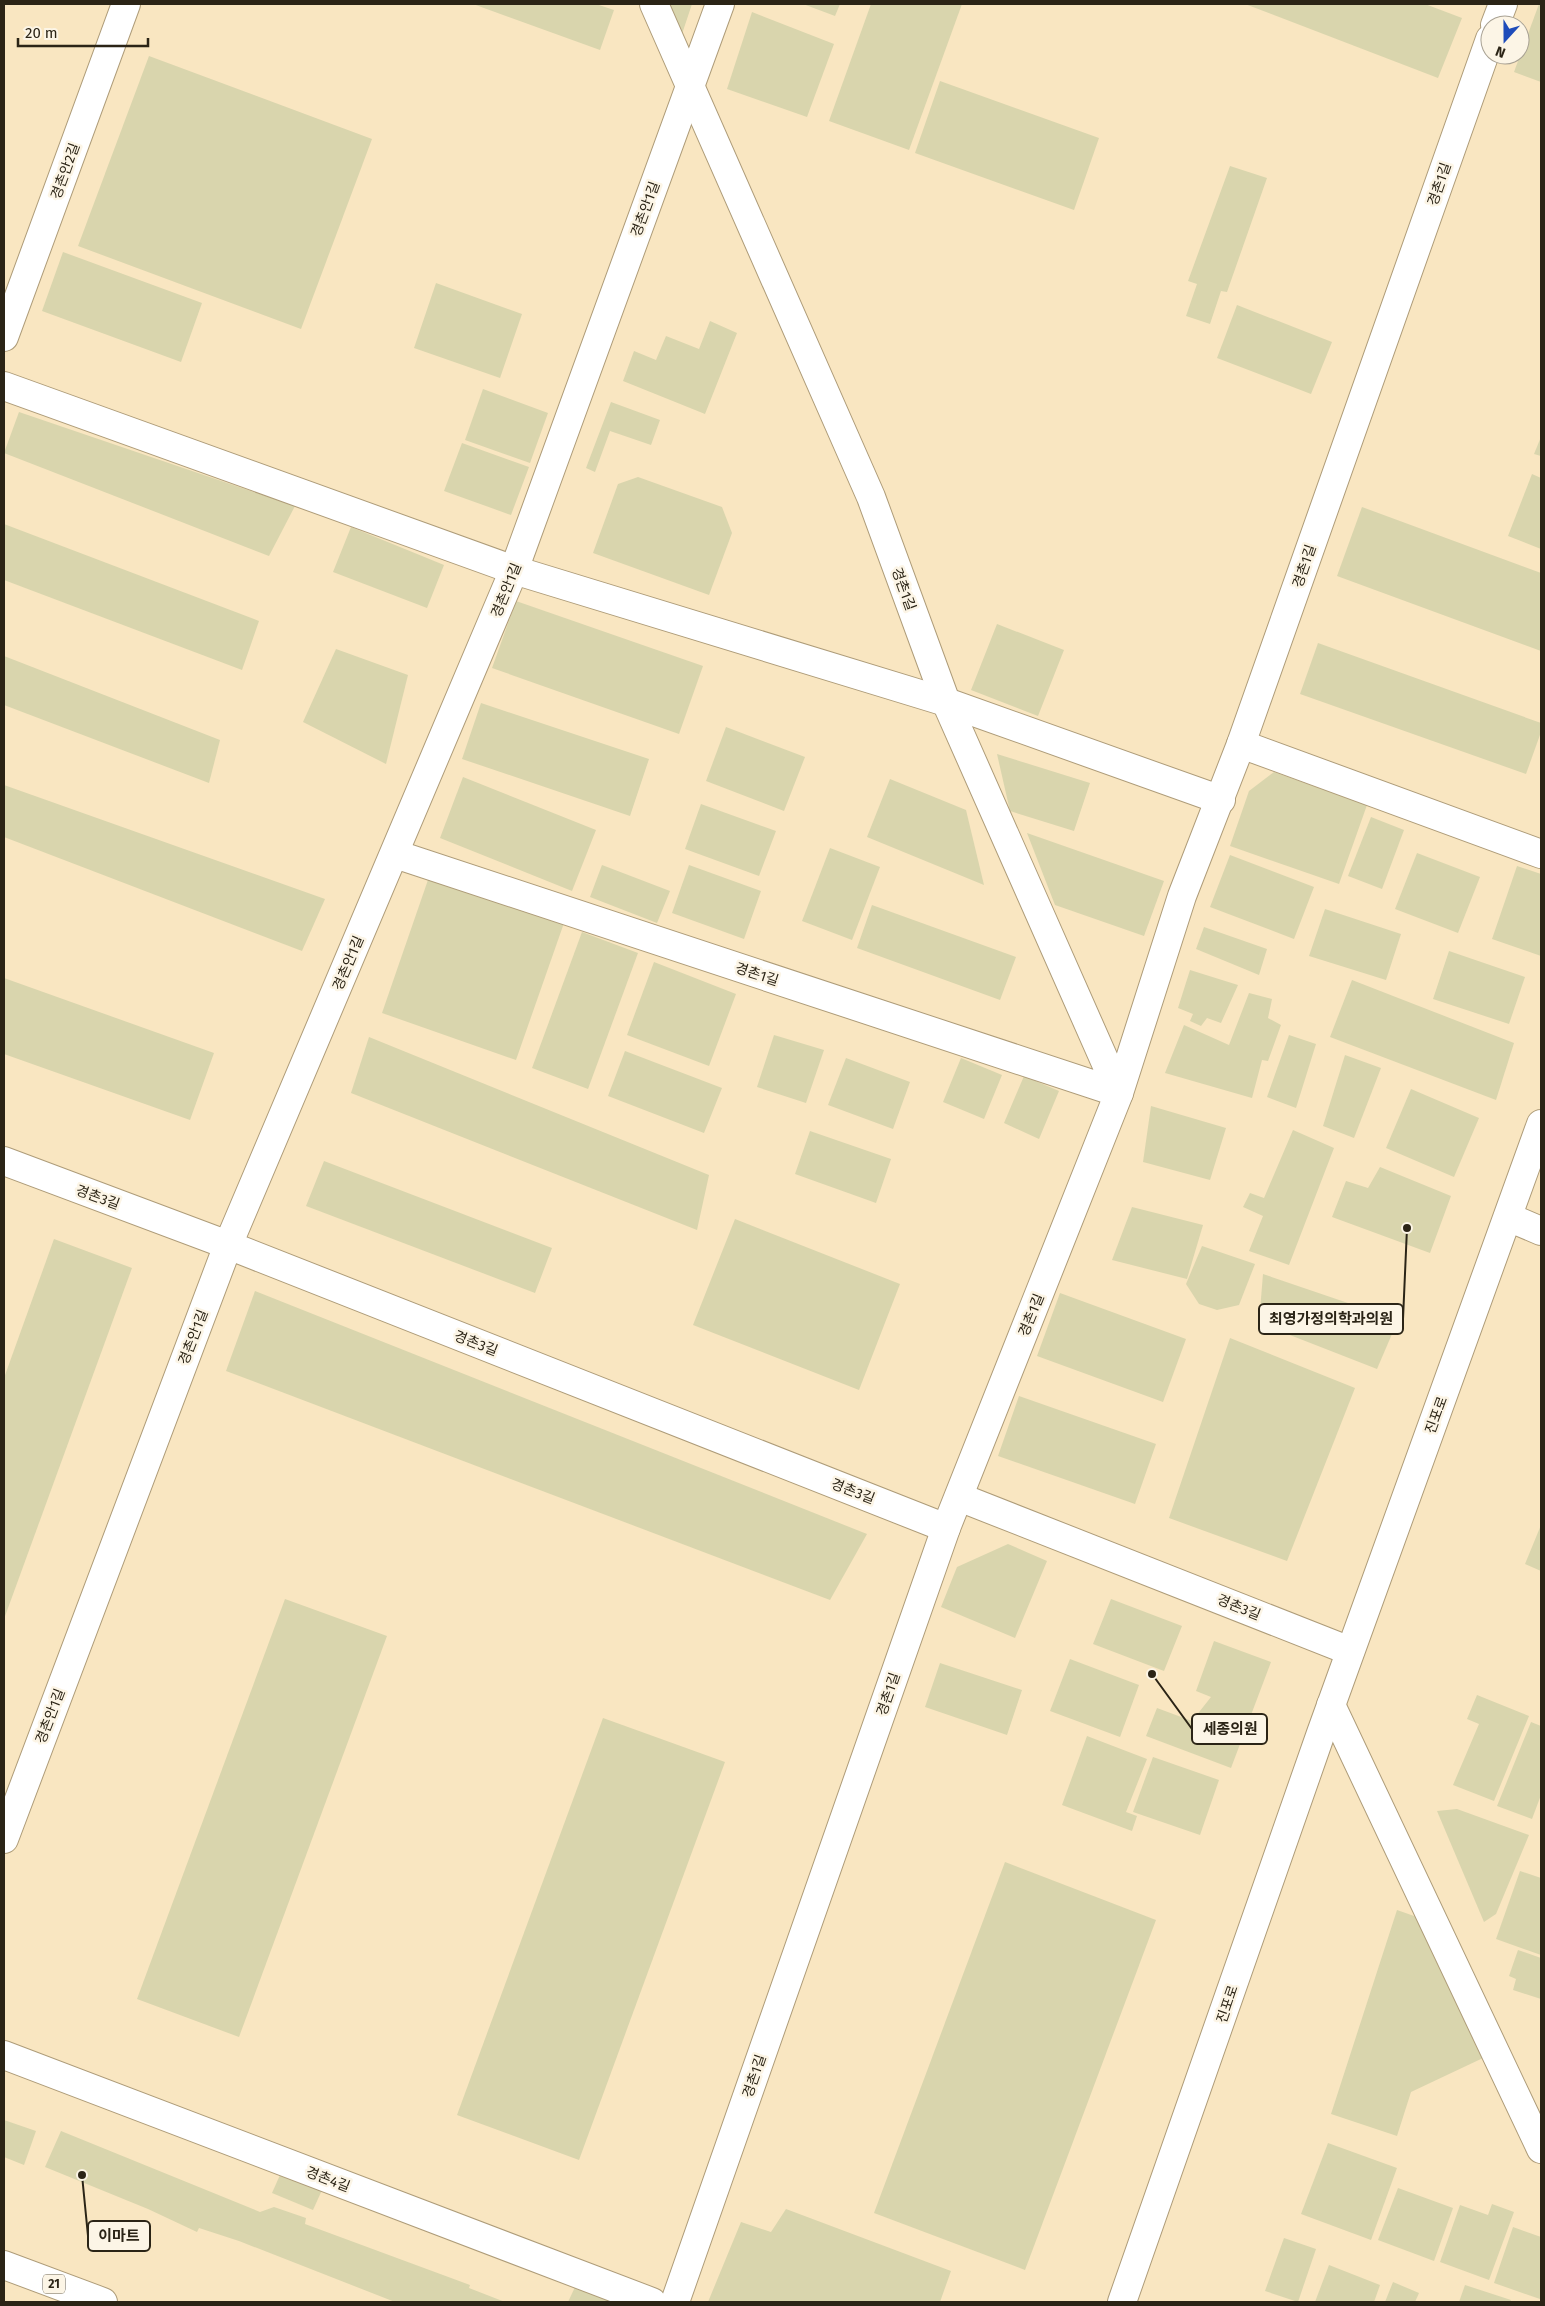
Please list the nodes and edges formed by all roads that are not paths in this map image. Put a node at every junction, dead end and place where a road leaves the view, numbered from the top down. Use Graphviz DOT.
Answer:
graph roads {
  1 [pos="126,4"];
  2 [pos="654,4"];
  3 [pos="720,4"];
  4 [pos="1481,65"];
  5 [pos="690,86"];
  6 [pos="4,337"];
  7 [pos="4,386"];
  8 [pos="514,570"];
  9 [pos="946,702"];
  10 [pos="1241,744"];
  11 [pos="1220,800"];
  12 [pos="395,854"];
  13 [pos="1541,854"];
  14 [pos="1119,1093"];
  15 [pos="1541,1124"];
  16 [pos="4,1162"];
  17 [pos="1508,1218"];
  18 [pos="1541,1231"];
  19 [pos="228,1245"];
  20 [pos="959,1496"];
  21 [pos="946,1528"];
  22 [pos="1350,1651"];
  23 [pos="1331,1706"];
  24 [pos="4,1839"];
  25 [pos="4,2055"];
  26 [pos="1541,2149"];
  27 [pos="4,2265"];
  28 [pos="103,2302"];
  29 [pos="652,2302"];
  30 [pos="676,2302"];
  31 [pos="1122,2302"];
  1 -- 6 [label="street, 경촌안2길"];
  2 -- 5 [label="street"];
  3 -- 5 [label="street, 경촌안1길"];
  4 -- 10 [label="street, 경촌1길"];
  5 -- 8 [label="street, 경촌안1길"];
  5 -- 9 [label="street, 경촌1길"];
  7 -- 8 [label="street"];
  8 -- 9 [label="street"];
  8 -- 12 [label="street, 경촌안1길"];
  9 -- 11 [label="street"];
  9 -- 14 [label="street, 경촌1길"];
  10 -- 11 [label="street, 경촌1길"];
  10 -- 13 [label="street"];
  11 -- 14 [label="street, 경촌1길"];
  12 -- 14 [label="street, 경촌1길"];
  12 -- 19 [label="street, 경촌안1길"];
  14 -- 20 [label="street, 경촌1길"];
  15 -- 17 [label="street, 진포로"];
  16 -- 19 [label="street, 경촌3길"];
  17 -- 18 [label="street"];
  17 -- 22 [label="street, 진포로"];
  19 -- 21 [label="street, 경촌3길"];
  19 -- 24 [label="street, 경촌안1길"];
  20 -- 21 [label="street, 경촌1길"];
  20 -- 22 [label="street, 경촌3길"];
  21 -- 30 [label="street, 경촌1길"];
  22 -- 23 [label="street, 진포로"];
  23 -- 26 [label="street"];
  23 -- 31 [label="street, 진포로"];
  25 -- 29 [label="street, 경촌4길"];
  27 -- 28 [label="street, 21"];
}
